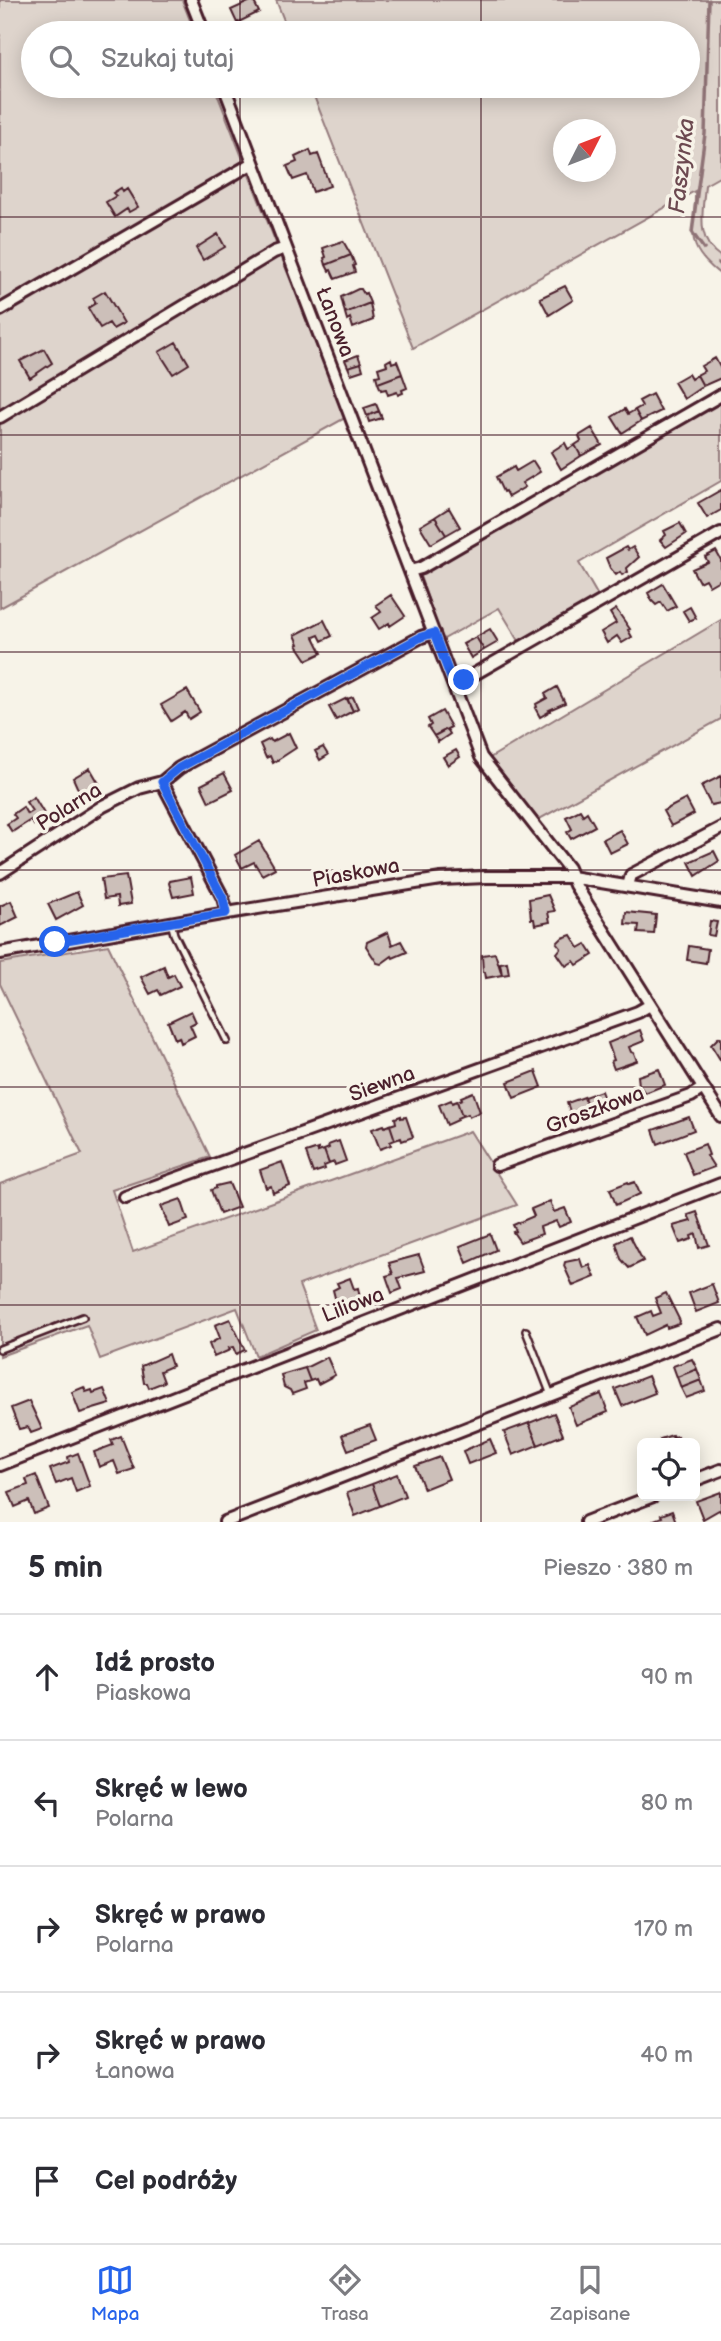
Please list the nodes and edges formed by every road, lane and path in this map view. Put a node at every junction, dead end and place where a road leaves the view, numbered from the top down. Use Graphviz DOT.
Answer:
graph roads {
  1 [pos="191,0"];
  2 [pos="199,21"];
  3 [pos="229,98"];
  4 [pos="253,163"];
  5 [pos="286,248"];
  6 [pos="0,310"];
  7 [pos="721,395"];
  8 [pos="0,417"];
  9 [pos="721,533"];
  10 [pos="411,571"];
  11 [pos="434,633"];
  12 [pos="453,684"];
  13 [pos="162,782"];
  14 [pos="721,828"];
  15 [pos="0,873"];
  16 [pos="571,877"];
  17 [pos="628,886"];
  18 [pos="721,902"];
  19 [pos="226,913"];
  20 [pos="171,922"];
  21 [pos="0,953"];
  22 [pos="650,1005"];
  23 [pos="227,1041"];
  24 [pos="703,1088"];
  25 [pos="721,1116"];
  26 [pos="497,1165"];
  27 [pos="721,1184"];
  28 [pos="125,1197"];
  29 [pos="83,1317"];
  30 [pos="721,1329"];
  31 [pos="526,1331"];
  32 [pos="0,1349"];
  33 [pos="551,1395"];
  34 [pos="0,1465"];
  35 [pos="721,1470"];
  36 [pos="700,1478"];
  37 [pos="640,1501"];
  38 [pos="225,1522"];
  39 [pos="586,1522"];
  1 -- 2 [label="street"];
  3 -- 4 [label="street, Łanowa"];
  4 -- 5 [label="street, Łanowa"];
  4 -- 6 [label="street"];
  5 -- 8 [label="street"];
  5 -- 10 [label="street, Łanowa"];
  7 -- 10 [label="street"];
  9 -- 12 [label="street"];
  10 -- 11 [label="street, Łanowa"];
  11 -- 12 [label="street, Łanowa"];
  11 -- 13 [label="street, Polarna"];
  12 -- 16 [label="street, Łanowa"];
  13 -- 15 [label="street, Polarna"];
  13 -- 19 [label="street"];
  14 -- 17 [label="street"];
  16 -- 17 [label="street, Piaskowa"];
  16 -- 19 [label="street, Piaskowa"];
  16 -- 22 [label="street"];
  17 -- 18 [label="street, Piaskowa"];
  19 -- 20 [label="street, Piaskowa"];
  20 -- 21 [label="street, Piaskowa"];
  20 -- 23 [label="lane"];
  22 -- 24 [label="street"];
  22 -- 28 [label="street, Siewna"];
  24 -- 25 [label="street"];
  24 -- 26 [label="street, Groszkowa"];
  27 -- 34 [label="street, Liliowa"];
  29 -- 32 [label="lane"];
  30 -- 33 [label="street"];
  31 -- 33 [label="lane"];
  33 -- 38 [label="street"];
  35 -- 36 [label="street"];
  37 -- 39 [label="street"];
}
